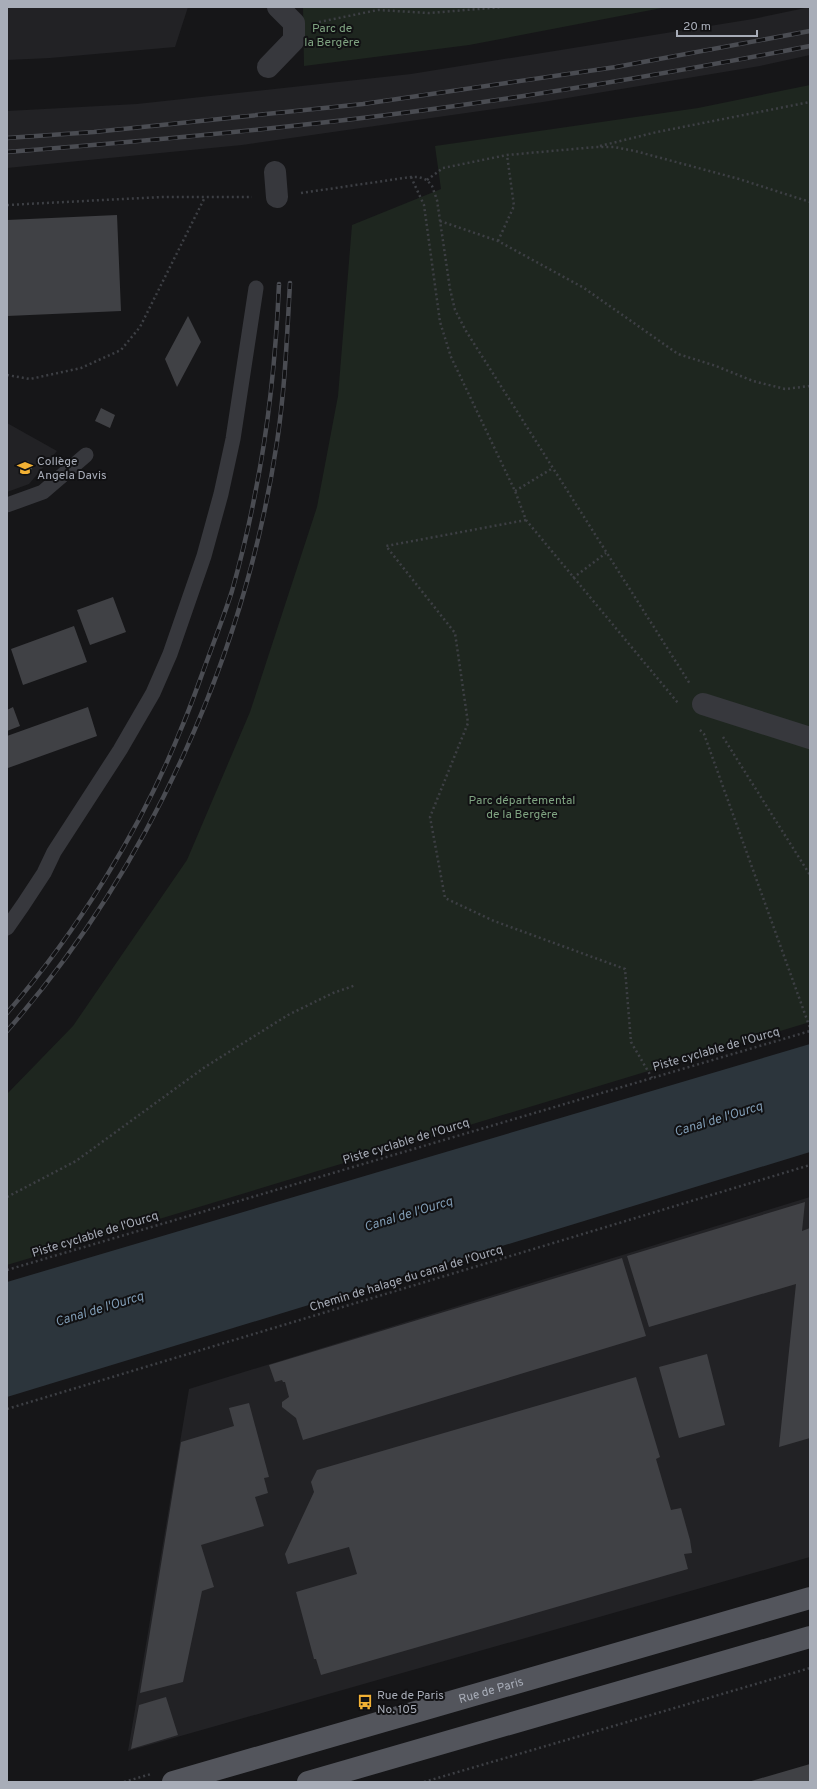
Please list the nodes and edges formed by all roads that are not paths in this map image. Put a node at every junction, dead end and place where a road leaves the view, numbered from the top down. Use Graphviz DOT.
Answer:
graph roads {
  1 [pos="278,7"];
  2 [pos="268,66"];
  3 [pos="276,172"];
  4 [pos="277,197"];
  5 [pos="256,288"];
  6 [pos="86,455"];
  7 [pos="7,505"];
  8 [pos="703,704"];
  9 [pos="810,738"];
  10 [pos="7,928"];
  11 [pos="810,1598"];
  12 [pos="810,1637"];
  13 [pos="173,1782"];
  14 [pos="308,1782"];
  1 -- 2 [label="street"];
  3 -- 4 [label="street"];
  5 -- 10 [label="lane"];
  6 -- 7 [label="lane"];
  8 -- 9 [label="street"];
  11 -- 13 [label="main road, Rue de Paris"];
  12 -- 14 [label="main road"];
}
